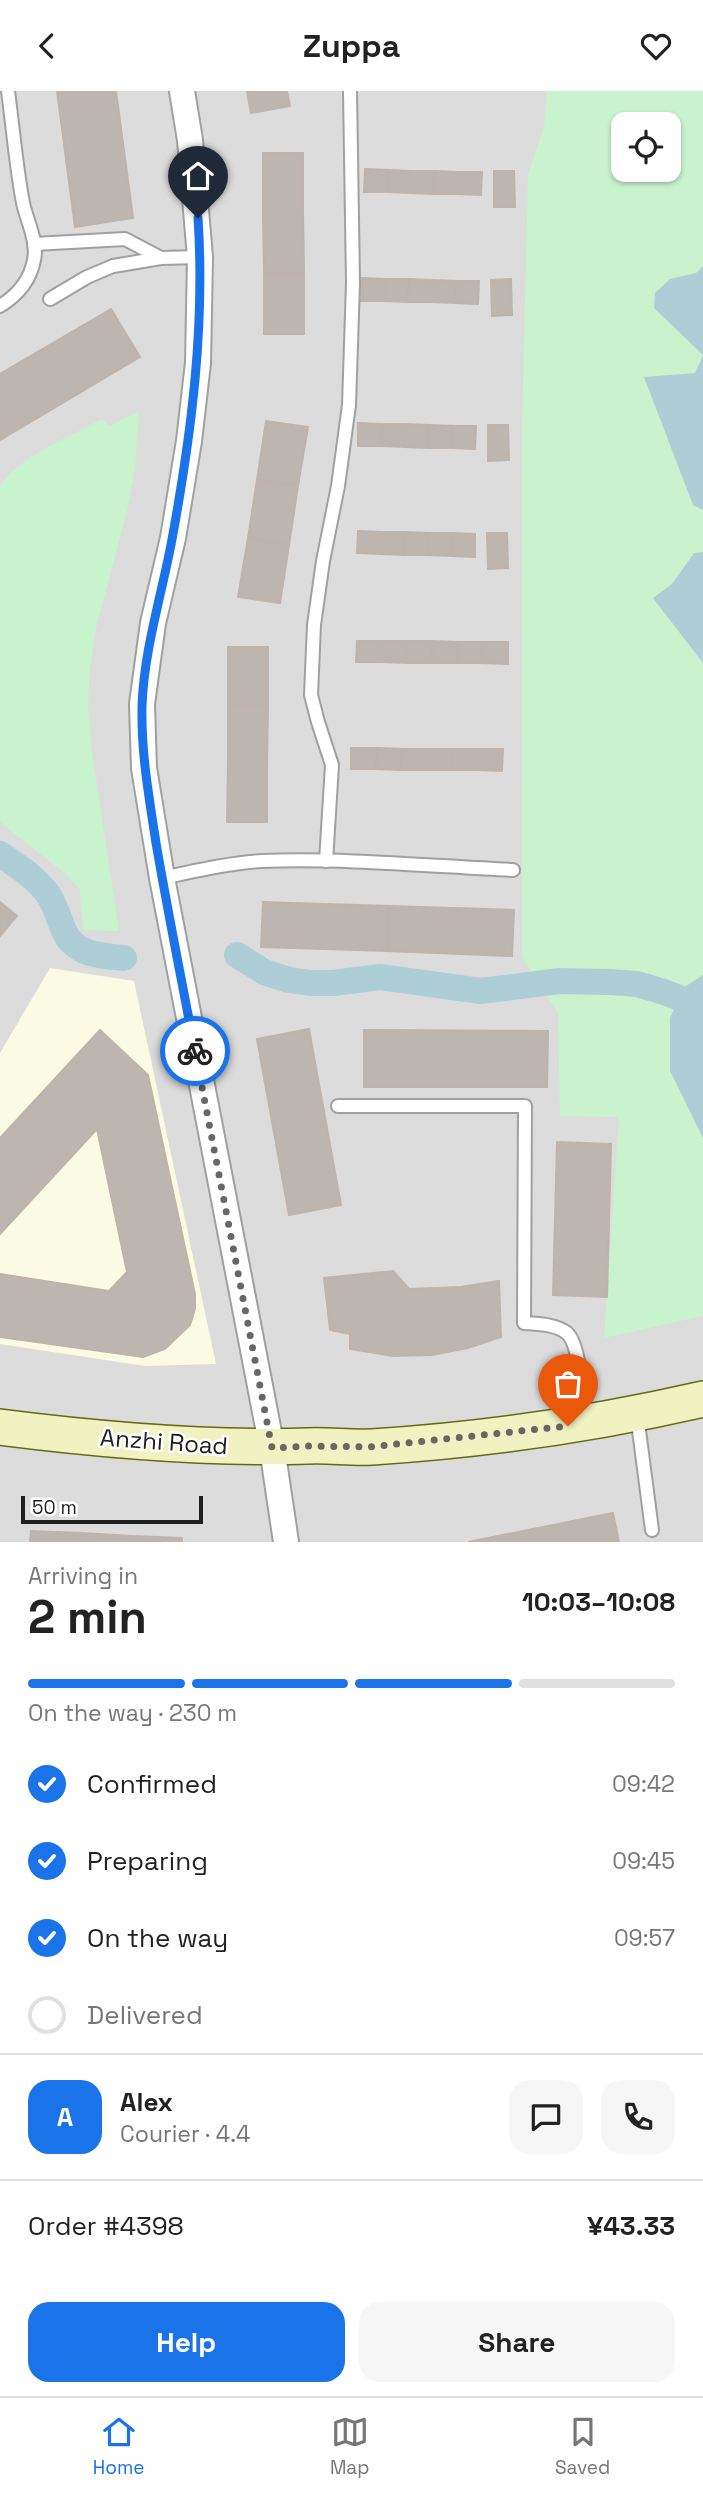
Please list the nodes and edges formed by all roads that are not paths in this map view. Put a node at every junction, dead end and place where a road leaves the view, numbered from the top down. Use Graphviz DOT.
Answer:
graph roads {
  1 [pos="8,91"];
  2 [pos="182,91"];
  3 [pos="350,91"];
  4 [pos="34,244"];
  5 [pos="200,257"];
  6 [pos="161,258"];
  7 [pos="50,299"];
  8 [pos="0,306"];
  9 [pos="326,861"];
  10 [pos="513,870"];
  11 [pos="162,878"];
  12 [pos="338,1106"];
  13 [pos="703,1399"];
  14 [pos="637,1414"];
  15 [pos="585,1423"];
  16 [pos="0,1427"];
  17 [pos="272,1448"];
  18 [pos="652,1531"];
  19 [pos="286,1542"];
  1 -- 4 [label="lane"];
  2 -- 5 [label="street"];
  3 -- 9 [label="lane"];
  4 -- 6 [label="lane"];
  4 -- 8 [label="lane"];
  5 -- 6 [label="lane"];
  5 -- 11 [label="street"];
  6 -- 7 [label="lane"];
  9 -- 10 [label="lane"];
  9 -- 11 [label="lane"];
  11 -- 17 [label="street"];
  12 -- 15 [label="lane"];
  13 -- 14 [label="street, Anzhi Road"];
  14 -- 15 [label="street, Anzhi Road"];
  14 -- 18 [label="lane"];
  15 -- 17 [label="street, Anzhi Road"];
  16 -- 17 [label="street, Anzhi Road"];
  17 -- 19 [label="street"];
}
